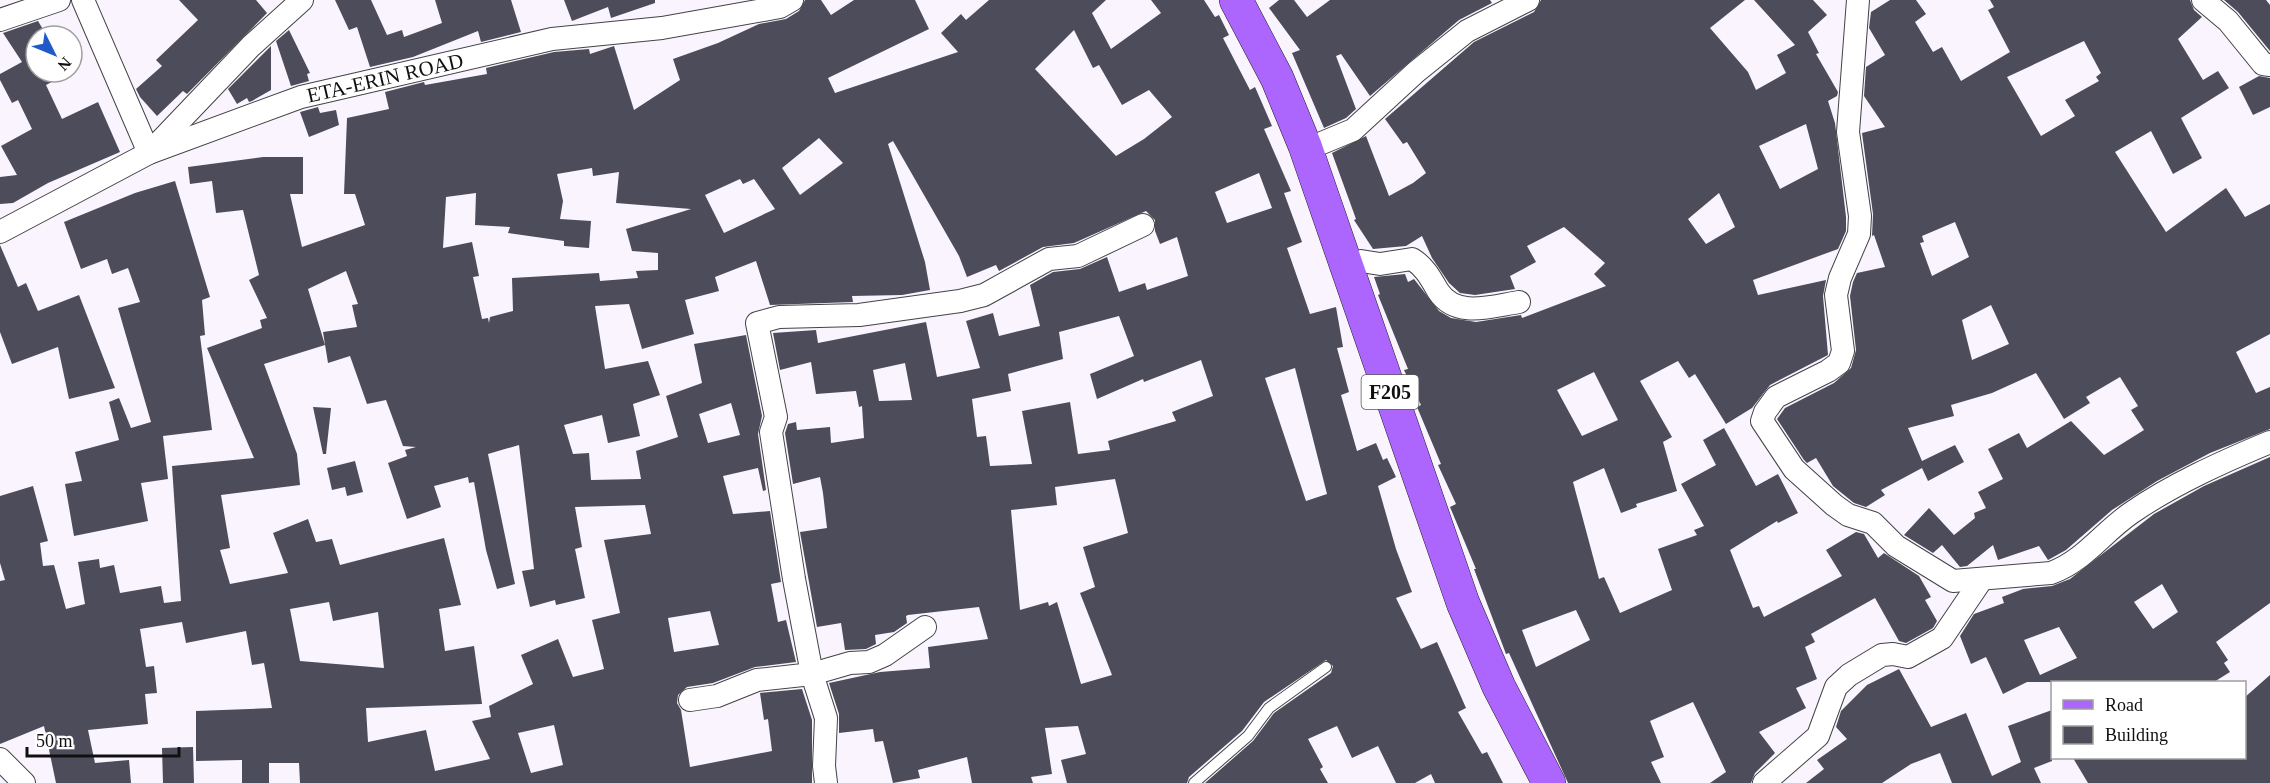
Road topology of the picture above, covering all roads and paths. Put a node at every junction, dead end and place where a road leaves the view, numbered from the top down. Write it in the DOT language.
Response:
graph roads {
  1 [pos="59,0"];
  2 [pos="83,0"];
  3 [pos="302,0"];
  4 [pos="792,0"];
  5 [pos="1236,0"];
  6 [pos="1254,0"];
  7 [pos="1528,0"];
  8 [pos="1858,0"];
  9 [pos="2203,0"];
  10 [pos="738,8"];
  11 [pos="0,20"];
  12 [pos="2270,64"];
  13 [pos="1317,145"];
  14 [pos="149,153"];
  15 [pos="1143,225"];
  16 [pos="0,232"];
  17 [pos="1361,261"];
  18 [pos="1520,302"];
  19 [pos="2270,442"];
  20 [pos="1982,579"];
  21 [pos="925,627"];
  22 [pos="1326,667"];
  23 [pos="812,674"];
  24 [pos="690,700"];
  25 [pos="0,759"];
  26 [pos="24,783"];
  27 [pos="825,783"];
  28 [pos="1194,783"];
  29 [pos="1549,783"];
  30 [pos="1566,783"];
  31 [pos="1764,783"];
  1 -- 11 [label="street"];
  2 -- 14 [label="street"];
  3 -- 14 [label="street"];
  4 -- 10 [label="street, ETA-ERIN ROAD"];
  5 -- 29 [label="main road, F205"];
  6 -- 13 [label="main road, F205"];
  7 -- 13 [label="street"];
  8 -- 20 [label="street"];
  9 -- 12 [label="street"];
  10 -- 14 [label="street, ETA-ERIN ROAD"];
  13 -- 17 [label="main road, F205"];
  14 -- 16 [label="street, ETA-ERIN ROAD"];
  15 -- 23 [label="street"];
  17 -- 18 [label="street"];
  17 -- 30 [label="main road, F205"];
  19 -- 20 [label="street"];
  20 -- 31 [label="street"];
  21 -- 23 [label="street"];
  22 -- 28 [label="lane"];
  23 -- 24 [label="street"];
  23 -- 27 [label="street"];
  25 -- 26 [label="street"];
}
